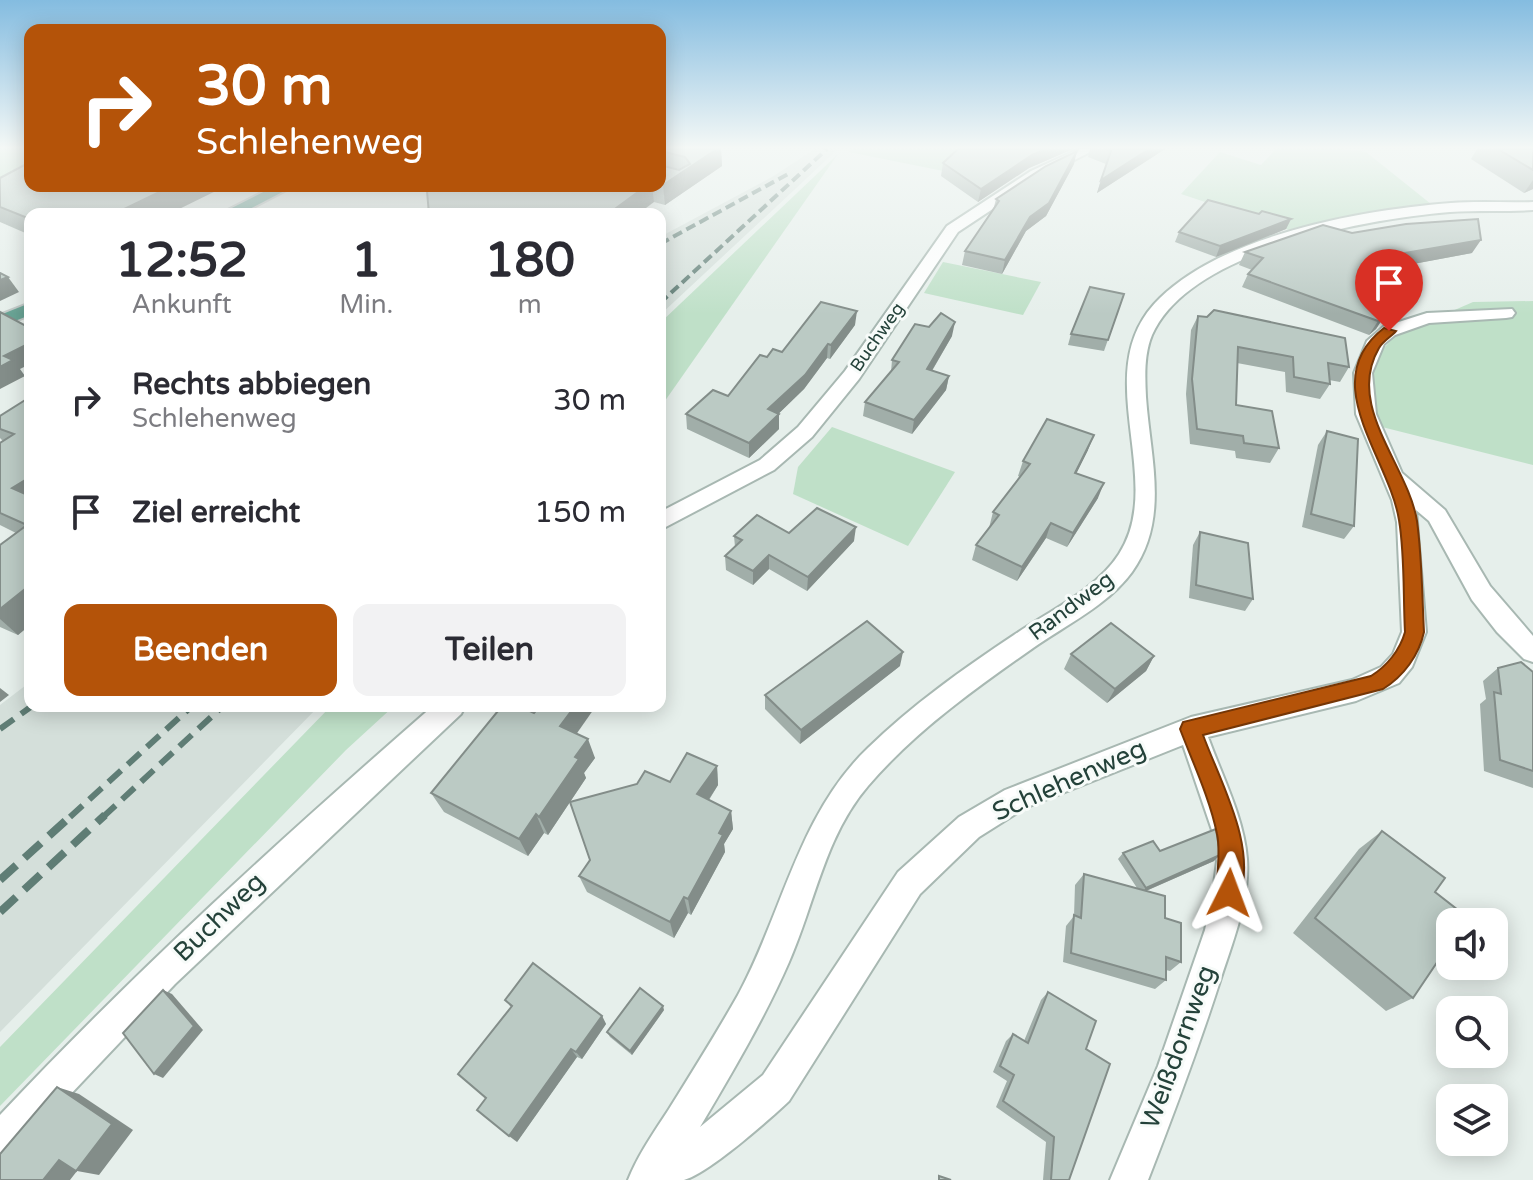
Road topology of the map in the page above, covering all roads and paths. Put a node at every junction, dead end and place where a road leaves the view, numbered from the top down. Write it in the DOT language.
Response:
graph roads {
  1 [pos="990,204"];
  2 [pos="1533,206"];
  3 [pos="24,311"];
  4 [pos="1506,313"];
  5 [pos="0,322"];
  6 [pos="1394,478"];
  7 [pos="666,519"];
  8 [pos="1533,652"];
  9 [pos="445,712"];
  10 [pos="1191,729"];
  11 [pos="0,1142"];
  12 [pos="649,1180"];
  13 [pos="1129,1180"];
  1 -- 7 [label="street, Buchweg"];
  2 -- 12 [label="street, Randweg"];
  3 -- 5 [label="main road"];
  4 -- 6 [label="street, Schlehenweg"];
  6 -- 8 [label="street, Schlehenweg"];
  6 -- 10 [label="street, Schlehenweg"];
  9 -- 11 [label="street, Buchweg"];
  10 -- 12 [label="street, Schlehenweg"];
  10 -- 13 [label="street, Weißdornweg"];
}
